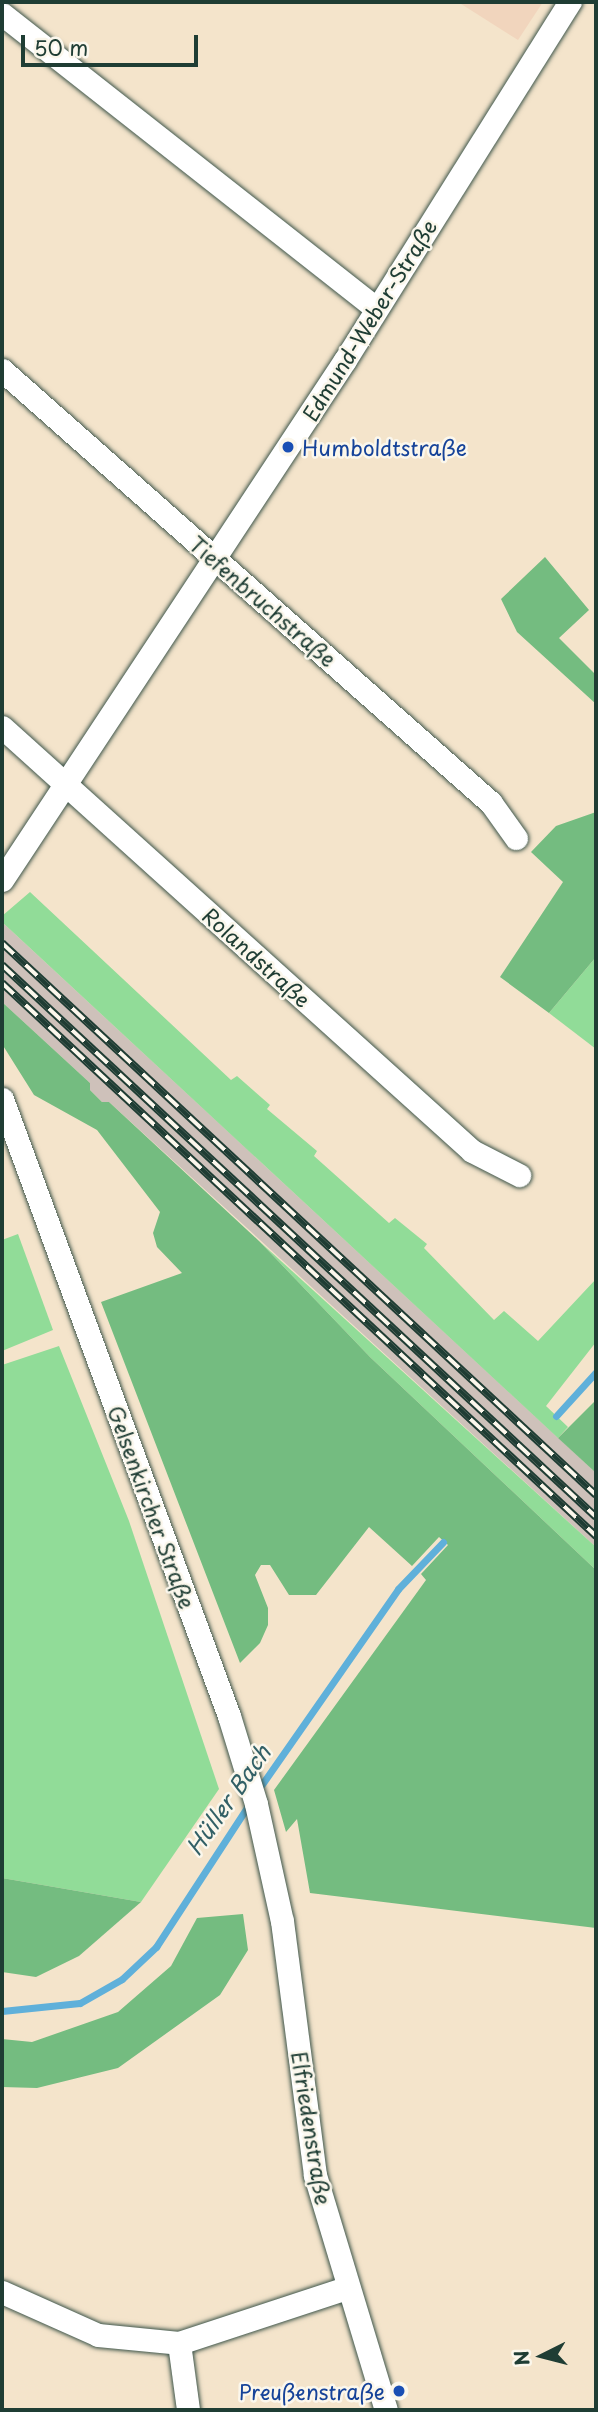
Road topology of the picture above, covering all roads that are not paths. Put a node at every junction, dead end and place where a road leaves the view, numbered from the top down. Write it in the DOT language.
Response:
graph roads {
  1 [pos="570,2"];
  2 [pos="2,14"];
  3 [pos="375,308"];
  4 [pos="2,370"];
  5 [pos="214,558"];
  6 [pos="2,727"];
  7 [pos="65,785"];
  8 [pos="516,838"];
  9 [pos="2,880"];
  10 [pos="2,1099"];
  11 [pos="519,1175"];
  12 [pos="282,1922"];
  13 [pos="346,2288"];
  14 [pos="2,2292"];
  15 [pos="179,2343"];
  16 [pos="188,2410"];
  17 [pos="386,2410"];
  1 -- 3 [label="street, Edmund-Weber-Straße"];
  2 -- 3 [label="street"];
  3 -- 5 [label="street, Edmund-Weber-Straße"];
  4 -- 5 [label="street, Tiefenbruchstraße"];
  5 -- 7 [label="street, Edmund-Weber-Straße"];
  5 -- 8 [label="street, Tiefenbruchstraße"];
  6 -- 7 [label="street, Rolandstraße"];
  7 -- 9 [label="street, Edmund-Weber-Straße"];
  7 -- 11 [label="street, Rolandstraße"];
  10 -- 12 [label="street, Gelsenkircher Straße"];
  12 -- 13 [label="street, Elfriedenstraße"];
  13 -- 15 [label="street"];
  13 -- 17 [label="street, Elfriedenstraße"];
  14 -- 15 [label="street"];
  15 -- 16 [label="street"];
}
